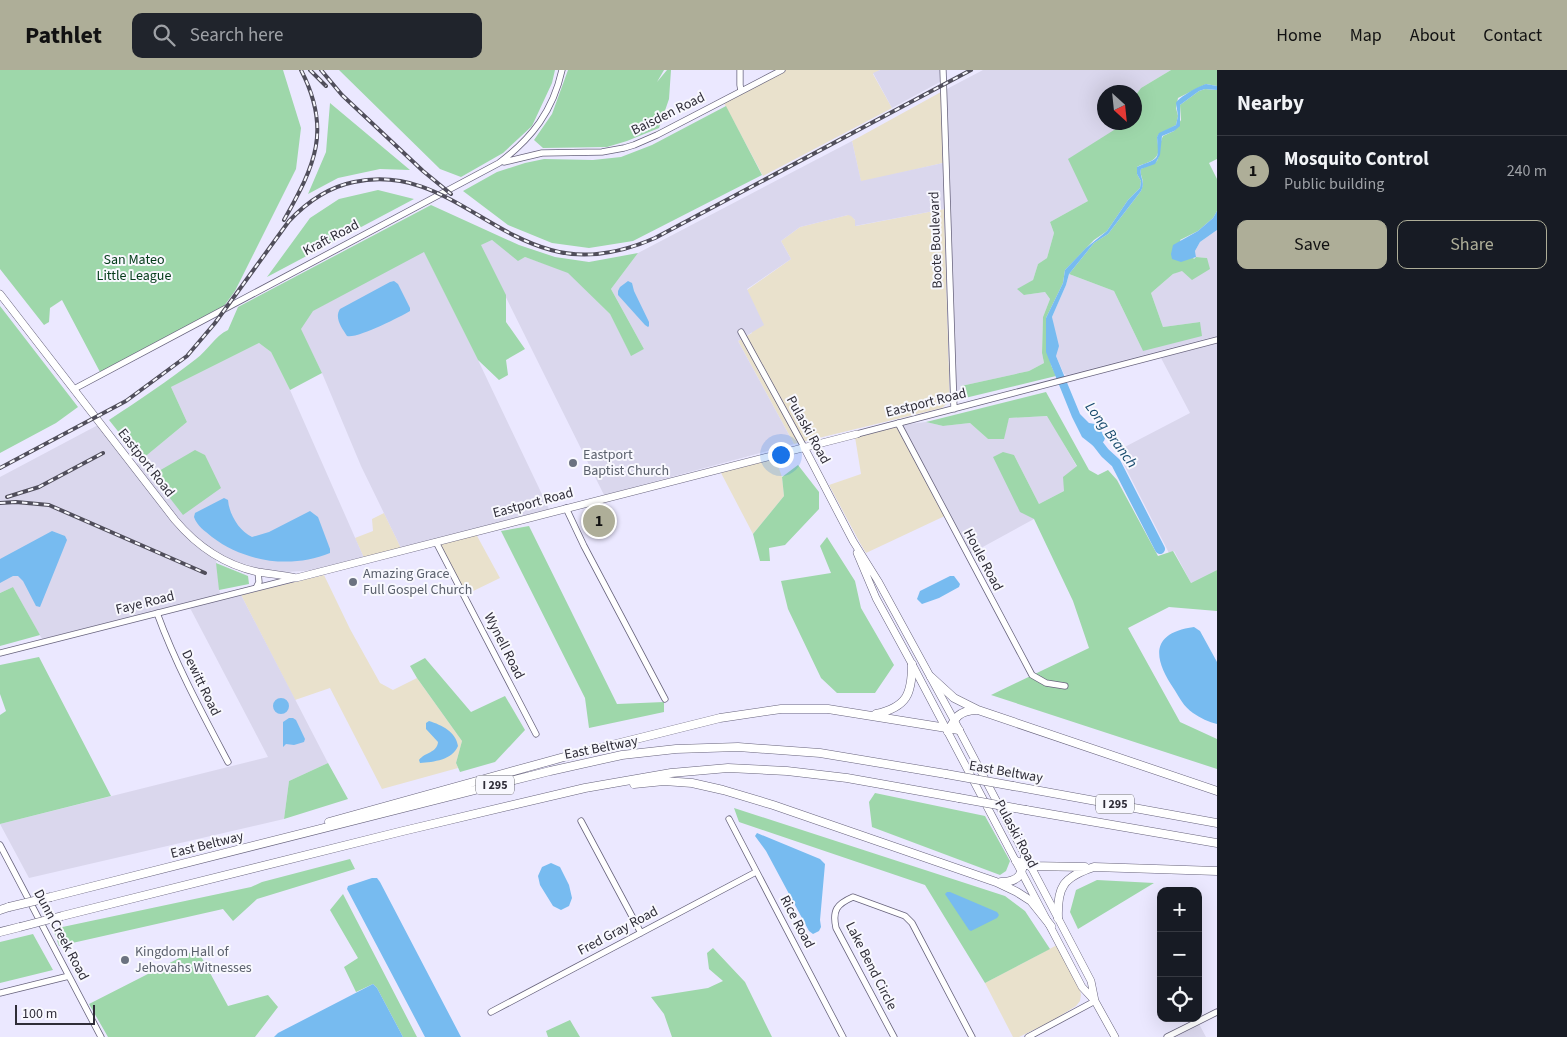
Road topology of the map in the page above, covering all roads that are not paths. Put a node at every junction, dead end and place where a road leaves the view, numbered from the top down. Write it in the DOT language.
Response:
graph roads {
  1 [pos="562,70"];
  2 [pos="740,70"];
  3 [pos="782,70"];
  4 [pos="943,70"];
  5 [pos="741,91"];
  6 [pos="520,146"];
  7 [pos="529,155"];
  8 [pos="499,163"];
  9 [pos="0,294"];
  10 [pos="741,332"];
  11 [pos="1217,340"];
  12 [pos="74,389"];
  13 [pos="954,409"];
  14 [pos="898,423"];
  15 [pos="857,434"];
  16 [pos="804,447"];
  17 [pos="566,508"];
  18 [pos="853,541"];
  19 [pos="436,542"];
  20 [pos="258,572"];
  21 [pos="296,578"];
  22 [pos="256,588"];
  23 [pos="157,613"];
  24 [pos="0,652"];
  25 [pos="912,664"];
  26 [pos="931,677"];
  27 [pos="1066,686"];
  28 [pos="665,699"];
  29 [pos="978,710"];
  30 [pos="873,715"];
  31 [pos="954,720"];
  32 [pos="948,729"];
  33 [pos="959,730"];
  34 [pos="536,734"];
  35 [pos="228,762"];
  36 [pos="585,788"];
  37 [pos="1217,791"];
  38 [pos="729,819"];
  39 [pos="581,821"];
  40 [pos="1217,823"];
  41 [pos="1217,843"];
  42 [pos="0,845"];
  43 [pos="230,852"];
  44 [pos="1024,862"];
  45 [pos="1094,867"];
  46 [pos="1217,871"];
  47 [pos="756,872"];
  48 [pos="1022,872"];
  49 [pos="996,882"];
  50 [pos="0,910"];
  51 [pos="1058,918"];
  52 [pos="1051,926"];
  53 [pos="0,932"];
  54 [pos="641,933"];
  55 [pos="69,976"];
  56 [pos="0,993"];
  57 [pos="1095,1000"];
  58 [pos="491,1012"];
  59 [pos="1217,1012"];
  60 [pos="101,1037"];
  61 [pos="843,1037"];
  62 [pos="894,1037"];
  63 [pos="972,1037"];
  64 [pos="1028,1037"];
  65 [pos="1115,1037"];
  66 [pos="1167,1037"];
  1 -- 6 [label="street, Kraft Road"];
  2 -- 5 [label="street"];
  3 -- 5 [label="street, Baisden Road"];
  4 -- 13 [label="street, Boote Boulevard"];
  5 -- 7 [label="street, Baisden Road"];
  6 -- 7 [label="street"];
  6 -- 8 [label="street, Kraft Road"];
  7 -- 8 [label="street, Baisden Road"];
  8 -- 12 [label="street, Kraft Road"];
  9 -- 12 [label="main road, Eastport Road"];
  10 -- 16 [label="street, Pulaski Road"];
  11 -- 13 [label="street, Eastport Road"];
  12 -- 20 [label="main road, Eastport Road"];
  13 -- 14 [label="street, Eastport Road"];
  14 -- 15 [label="street, Eastport Road"];
  14 -- 27 [label="street, Houle Road"];
  15 -- 16 [label="main road, Eastport Road"];
  16 -- 17 [label="main road, Eastport Road"];
  16 -- 18 [label="main road, Pulaski Road"];
  17 -- 19 [label="main road, Eastport Road"];
  17 -- 28 [label="street"];
  18 -- 25 [label="main road, Pulaski Road"];
  18 -- 26 [label="main road, Pulaski Road"];
  19 -- 21 [label="main road, Eastport Road"];
  19 -- 34 [label="street, Wynell Road"];
  20 -- 21 [label="main road, Eastport Road"];
  20 -- 22 [label="street"];
  21 -- 22 [label="street, Faye Road"];
  22 -- 23 [label="street, Faye Road"];
  23 -- 24 [label="street, Faye Road"];
  23 -- 35 [label="street, Dewitt Road"];
  25 -- 30 [label="highway"];
  25 -- 32 [label="main road, Pulaski Road"];
  26 -- 29 [label="highway"];
  26 -- 31 [label="main road, Pulaski Road"];
  29 -- 31 [label="highway"];
  29 -- 37 [label="highway"];
  30 -- 32 [label="highway"];
  30 -- 43 [label="highway"];
  31 -- 32 [label="highway"];
  31 -- 33 [label="main road, Pulaski Road"];
  32 -- 33 [label="highway"];
  32 -- 44 [label="main road, Pulaski Road"];
  33 -- 44 [label="main road, Pulaski Road"];
  36 -- 41 [label="highway, I 295, bridge"];
  36 -- 49 [label="highway"];
  36 -- 53 [label="highway, I 295, bridge"];
  38 -- 47 [label="street, Rice Road"];
  39 -- 54 [label="street"];
  40 -- 43 [label="highway, East Beltway / I 295, bridge"];
  42 -- 55 [label="street, Dunn Creek Road"];
  43 -- 50 [label="highway, East Beltway / I 295, bridge"];
  44 -- 45 [label="highway"];
  44 -- 48 [label="highway"];
  44 -- 51 [label="main road, Pulaski Road"];
  45 -- 46 [label="highway"];
  45 -- 51 [label="highway"];
  47 -- 54 [label="street, Fred Gray Road"];
  47 -- 61 [label="street, Rice Road"];
  48 -- 49 [label="highway"];
  48 -- 52 [label="main road, Pulaski Road"];
  49 -- 52 [label="highway"];
  51 -- 57 [label="main road, Pulaski Road"];
  52 -- 57 [label="main road, Pulaski Road"];
  54 -- 58 [label="street, Fred Gray Road"];
  55 -- 56 [label="street"];
  55 -- 60 [label="street, Dunn Creek Road"];
  57 -- 64 [label="street"];
  57 -- 65 [label="main road, Pulaski Road"];
  59 -- 66 [label="street"];
  62 -- 63 [label="street, Lake Bend Circle"];
}
